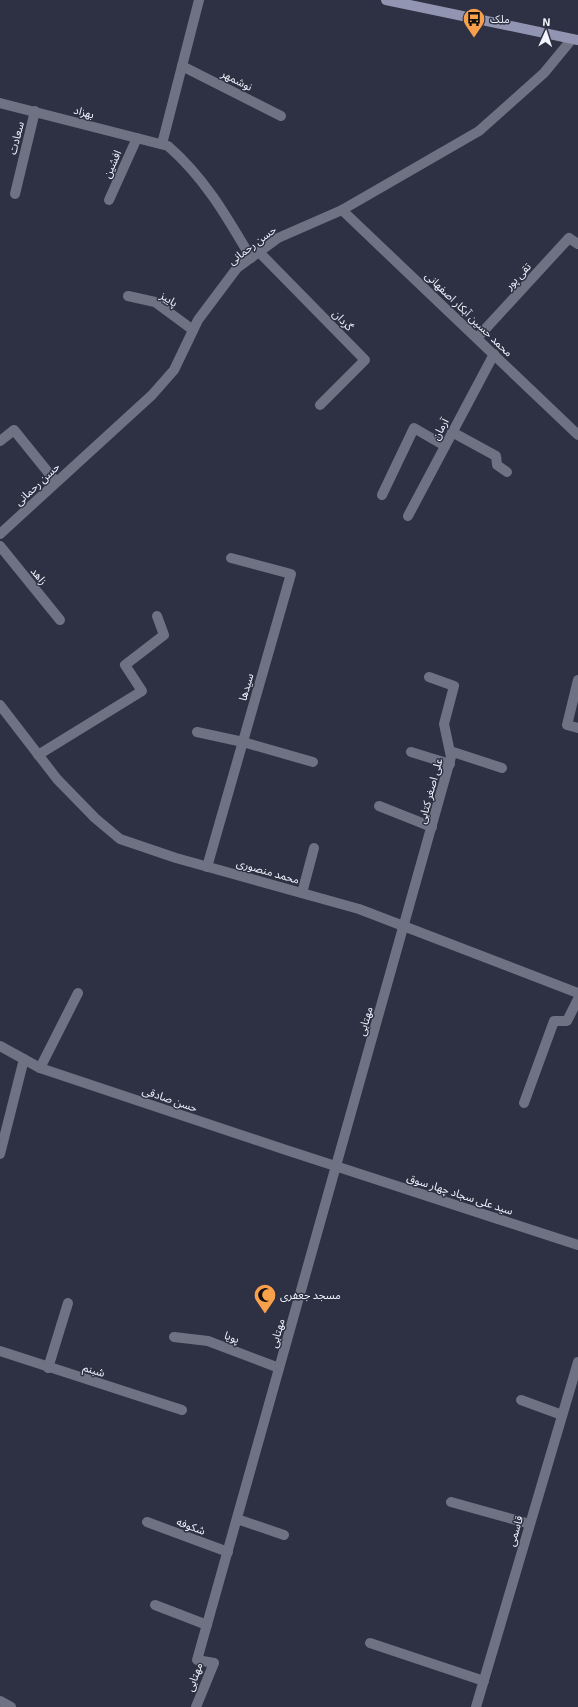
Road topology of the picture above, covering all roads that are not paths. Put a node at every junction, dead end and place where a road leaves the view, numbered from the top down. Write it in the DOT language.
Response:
graph roads {
  1 [pos="199,0"];
  2 [pos="386,0"];
  3 [pos="575,40"];
  4 [pos="182,66"];
  5 [pos="0,103"];
  6 [pos="35,111"];
  7 [pos="281,116"];
  8 [pos="137,138"];
  9 [pos="162,144"];
  10 [pos="15,194"];
  11 [pos="109,200"];
  12 [pos="342,210"];
  13 [pos="578,244"];
  14 [pos="255,255"];
  15 [pos="128,296"];
  16 [pos="193,330"];
  17 [pos="477,338"];
  18 [pos="494,354"];
  19 [pos="320,405"];
  20 [pos="452,432"];
  21 [pos="578,435"];
  22 [pos="0,441"];
  23 [pos="445,446"];
  24 [pos="507,472"];
  25 [pos="56,482"];
  26 [pos="382,495"];
  27 [pos="408,516"];
  28 [pos="0,534"];
  29 [pos="0,546"];
  30 [pos="231,558"];
  31 [pos="157,616"];
  32 [pos="60,620"];
  33 [pos="429,677"];
  34 [pos="578,680"];
  35 [pos="0,705"];
  36 [pos="578,728"];
  37 [pos="197,732"];
  38 [pos="243,742"];
  39 [pos="450,751"];
  40 [pos="412,752"];
  41 [pos="38,755"];
  42 [pos="313,762"];
  43 [pos="450,764"];
  44 [pos="502,768"];
  45 [pos="379,806"];
  46 [pos="432,827"];
  47 [pos="314,848"];
  48 [pos="207,867"];
  49 [pos="302,893"];
  50 [pos="405,927"];
  51 [pos="78,993"];
  52 [pos="578,993"];
  53 [pos="578,999"];
  54 [pos="0,1046"];
  55 [pos="24,1059"];
  56 [pos="40,1068"];
  57 [pos="524,1103"];
  58 [pos="0,1154"];
  59 [pos="335,1167"];
  60 [pos="578,1245"];
  61 [pos="68,1303"];
  62 [pos="174,1337"];
  63 [pos="0,1352"];
  64 [pos="578,1362"];
  65 [pos="48,1368"];
  66 [pos="279,1368"];
  67 [pos="521,1400"];
  68 [pos="182,1410"];
  69 [pos="562,1415"];
  70 [pos="451,1502"];
  71 [pos="237,1518"];
  72 [pos="147,1522"];
  73 [pos="530,1524"];
  74 [pos="284,1535"];
  75 [pos="228,1552"];
  76 [pos="155,1605"];
  77 [pos="207,1625"];
  78 [pos="370,1643"];
  79 [pos="484,1681"];
  80 [pos="0,1702"];
  81 [pos="11,1707"];
  82 [pos="196,1707"];
  83 [pos="476,1707"];
  1 -- 4 [label="street"];
  2 -- 3 [label="main road"];
  3 -- 12 [label="street, حسن رحمانی"];
  4 -- 7 [label="street, نوشمهر"];
  4 -- 9 [label="street"];
  5 -- 6 [label="street, بهزاد"];
  6 -- 8 [label="street, بهزاد"];
  6 -- 10 [label="street, سعادت"];
  8 -- 9 [label="street, بهزاد"];
  8 -- 11 [label="street, افشین"];
  9 -- 14 [label="street, بهزاد"];
  12 -- 14 [label="street, حسن رحمانی"];
  12 -- 17 [label="street, محمد حسین آبکار اصفهانی"];
  13 -- 17 [label="street, تقی پور"];
  14 -- 16 [label="street, حسن رحمانی"];
  14 -- 19 [label="street, گردان"];
  15 -- 16 [label="street, پاییز"];
  16 -- 25 [label="street, حسن رحمانی"];
  17 -- 18 [label="street, محمد حسین آبکار اصفهانی"];
  18 -- 20 [label="street, آرمان"];
  18 -- 21 [label="street, محمد حسین آبکار اصفهانی"];
  20 -- 23 [label="street, آرمان"];
  20 -- 24 [label="street"];
  22 -- 25 [label="street"];
  23 -- 26 [label="street"];
  23 -- 27 [label="street, آرمان"];
  25 -- 28 [label="street, حسن رحمانی"];
  29 -- 32 [label="street, زاهد"];
  30 -- 38 [label="street, سیدها"];
  31 -- 41 [label="street"];
  33 -- 39 [label="street, علی اصغر کتابی"];
  34 -- 36 [label="street"];
  35 -- 41 [label="street, محمد منصوری"];
  37 -- 38 [label="street"];
  38 -- 42 [label="street"];
  38 -- 48 [label="street, سیدها"];
  39 -- 43 [label="street, علی اصغر کتابی"];
  39 -- 44 [label="street"];
  40 -- 43 [label="street"];
  41 -- 48 [label="street, محمد منصوری"];
  43 -- 46 [label="street, علی اصغر کتابی"];
  45 -- 46 [label="street"];
  46 -- 50 [label="street, علی اصغر کتابی"];
  47 -- 49 [label="street"];
  48 -- 49 [label="street, محمد منصوری"];
  49 -- 50 [label="street, محمد منصوری"];
  50 -- 52 [label="street, محمد منصوری"];
  50 -- 59 [label="street, مهتابی"];
  51 -- 56 [label="street"];
  53 -- 57 [label="street"];
  54 -- 55 [label="street, حسن صادقی"];
  55 -- 56 [label="street, حسن صادقی"];
  55 -- 58 [label="street"];
  56 -- 59 [label="street, حسن صادقی"];
  59 -- 60 [label="street, سید علی سجاد چهار سوق"];
  59 -- 66 [label="street, مهتابی"];
  61 -- 65 [label="street"];
  62 -- 66 [label="street, پویا"];
  63 -- 65 [label="street, شبنم"];
  64 -- 69 [label="street, قاسمی"];
  65 -- 68 [label="street, شبنم"];
  66 -- 71 [label="street, مهتابی"];
  67 -- 69 [label="street"];
  69 -- 73 [label="street, قاسمی"];
  70 -- 73 [label="street"];
  71 -- 74 [label="street"];
  71 -- 75 [label="street, مهتابی"];
  72 -- 75 [label="street, شکوفه"];
  73 -- 79 [label="street, قاسمی"];
  75 -- 77 [label="street, مهتابی"];
  76 -- 77 [label="street"];
  77 -- 82 [label="street, مهتابی"];
  78 -- 79 [label="street"];
  79 -- 83 [label="street, قاسمی"];
  80 -- 81 [label="street"];
}
